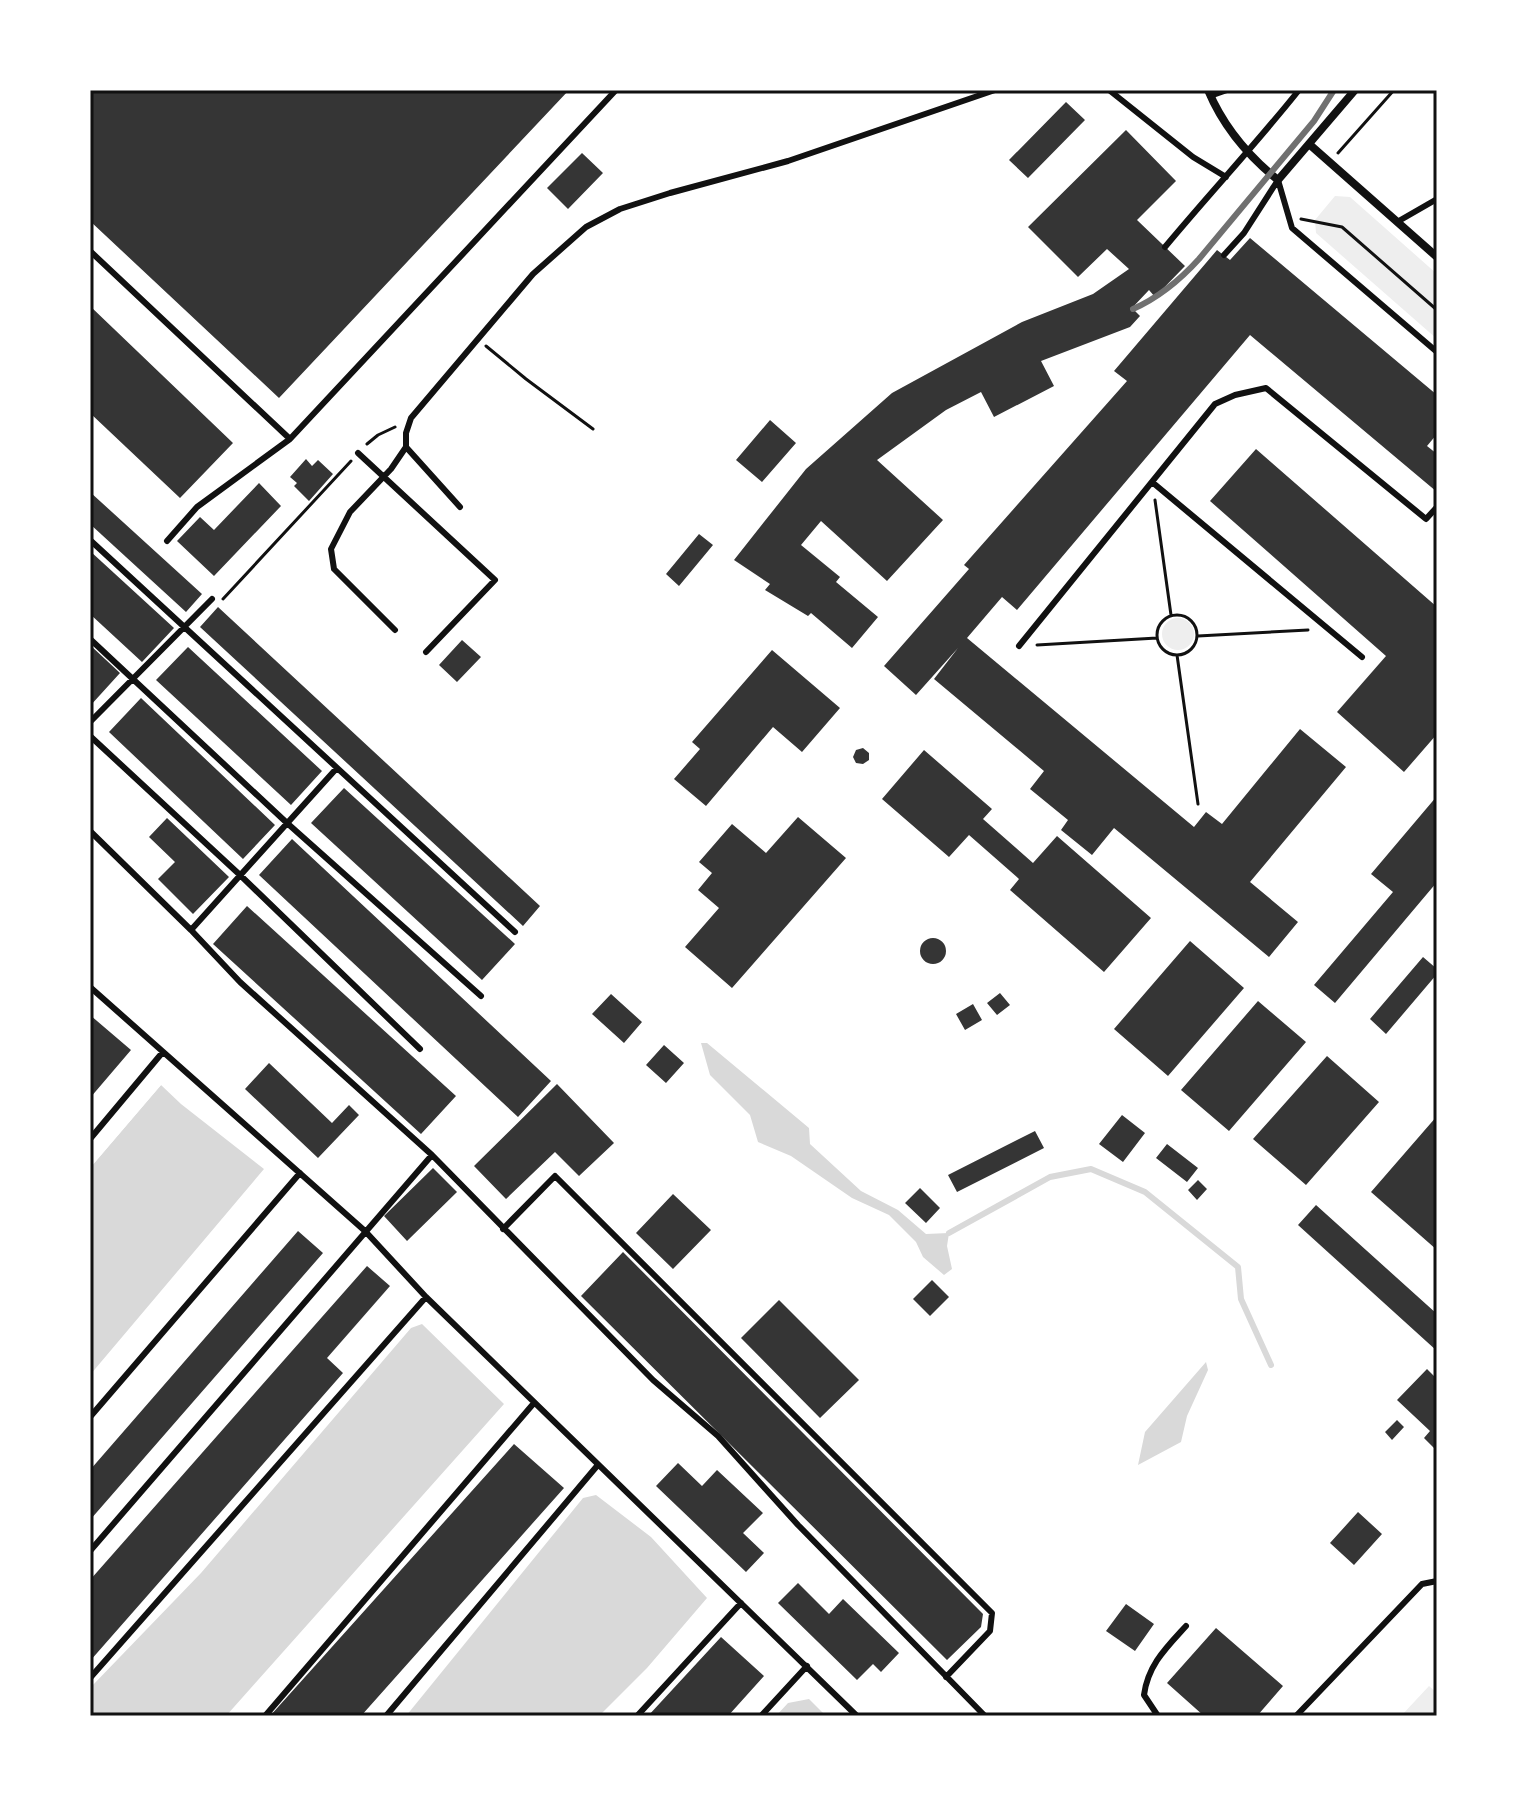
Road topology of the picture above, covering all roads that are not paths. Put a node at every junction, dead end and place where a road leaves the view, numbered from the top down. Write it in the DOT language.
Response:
graph roads {
  1 [pos="616,90"];
  2 [pos="995,90"];
  3 [pos="1109,90"];
  4 [pos="1227,90"];
  5 [pos="1299,90"];
  6 [pos="1355,90"];
  7 [pos="1209,93"];
  8 [pos="1309,144"];
  9 [pos="1248,153"];
  10 [pos="1226,177"];
  11 [pos="1278,180"];
  12 [pos="1437,199"];
  13 [pos="1397,222"];
  14 [pos="1165,247"];
  15 [pos="90,251"];
  16 [pos="1224,255"];
  17 [pos="1437,257"];
  18 [pos="1437,352"];
  19 [pos="290,439"];
  20 [pos="406,447"];
  21 [pos="358,453"];
  22 [pos="384,477"];
  23 [pos="1152,482"];
  24 [pos="460,507"];
  25 [pos="1437,507"];
  26 [pos="90,540"];
  27 [pos="167,541"];
  28 [pos="212,599"];
  29 [pos="185,628"];
  30 [pos="395,630"];
  31 [pos="90,639"];
  32 [pos="1019,646"];
  33 [pos="426,652"];
  34 [pos="1362,657"];
  35 [pos="132,677"];
  36 [pos="90,722"];
  37 [pos="90,736"];
  38 [pos="336,769"];
  39 [pos="287,823"];
  40 [pos="90,831"];
  41 [pos="240,875"];
  42 [pos="191,930"];
  43 [pos="515,932"];
  44 [pos="90,988"];
  45 [pos="481,996"];
  46 [pos="420,1049"];
  47 [pos="162,1053"];
  48 [pos="90,1139"];
  49 [pos="432,1155"];
  50 [pos="300,1173"];
  51 [pos="503,1229"];
  52 [pos="365,1231"];
  53 [pos="426,1297"];
  54 [pos="534,1403"];
  55 [pos="90,1417"];
  56 [pos="597,1466"];
  57 [pos="90,1551"];
  58 [pos="1437,1581"];
  59 [pos="741,1603"];
  60 [pos="1186,1626"];
  61 [pos="807,1666"];
  62 [pos="946,1677"];
  63 [pos="90,1678"];
  64 [pos="265,1716"];
  65 [pos="386,1716"];
  66 [pos="637,1716"];
  67 [pos="761,1716"];
  68 [pos="857,1716"];
  69 [pos="985,1716"];
  70 [pos="1158,1716"];
  71 [pos="1296,1716"];
  1 -- 19 [label="lane"];
  2 -- 20 [label="lane"];
  3 -- 10 [label="lane"];
  4 -- 7 [label="lane"];
  5 -- 9 [label="lane"];
  6 -- 8 [label="street"];
  7 -- 9 [label="street"];
  8 -- 11 [label="street"];
  8 -- 13 [label="street"];
  9 -- 10 [label="lane"];
  9 -- 11 [label="street"];
  10 -- 14 [label="lane"];
  11 -- 16 [label="lane"];
  11 -- 18 [label="lane"];
  12 -- 13 [label="lane"];
  13 -- 17 [label="street"];
  15 -- 19 [label="lane"];
  19 -- 27 [label="lane"];
  20 -- 22 [label="lane"];
  20 -- 24 [label="lane"];
  21 -- 22 [label="lane"];
  22 -- 30 [label="lane"];
  22 -- 33 [label="lane"];
  23 -- 25 [label="lane"];
  23 -- 32 [label="lane"];
  23 -- 34 [label="lane"];
  26 -- 29 [label="lane"];
  28 -- 29 [label="lane"];
  29 -- 35 [label="lane"];
  29 -- 38 [label="lane"];
  31 -- 35 [label="lane"];
  35 -- 36 [label="lane"];
  35 -- 39 [label="lane"];
  37 -- 41 [label="lane"];
  38 -- 39 [label="lane"];
  38 -- 43 [label="lane"];
  39 -- 41 [label="lane"];
  39 -- 45 [label="lane"];
  40 -- 42 [label="lane"];
  41 -- 42 [label="lane"];
  41 -- 46 [label="lane"];
  42 -- 49 [label="lane"];
  44 -- 47 [label="lane"];
  47 -- 48 [label="lane"];
  47 -- 50 [label="lane"];
  49 -- 51 [label="lane"];
  49 -- 52 [label="lane"];
  50 -- 52 [label="lane"];
  50 -- 55 [label="lane"];
  51 -- 62 [label="lane"];
  51 -- 62 [label="lane"];
  52 -- 53 [label="lane"];
  52 -- 57 [label="lane"];
  53 -- 54 [label="lane"];
  53 -- 63 [label="lane"];
  54 -- 56 [label="lane"];
  54 -- 64 [label="lane"];
  56 -- 59 [label="lane"];
  56 -- 65 [label="lane"];
  58 -- 71 [label="lane"];
  59 -- 61 [label="lane"];
  59 -- 66 [label="lane"];
  60 -- 70 [label="lane"];
  61 -- 67 [label="lane"];
  61 -- 68 [label="lane"];
  62 -- 69 [label="lane"];
}
